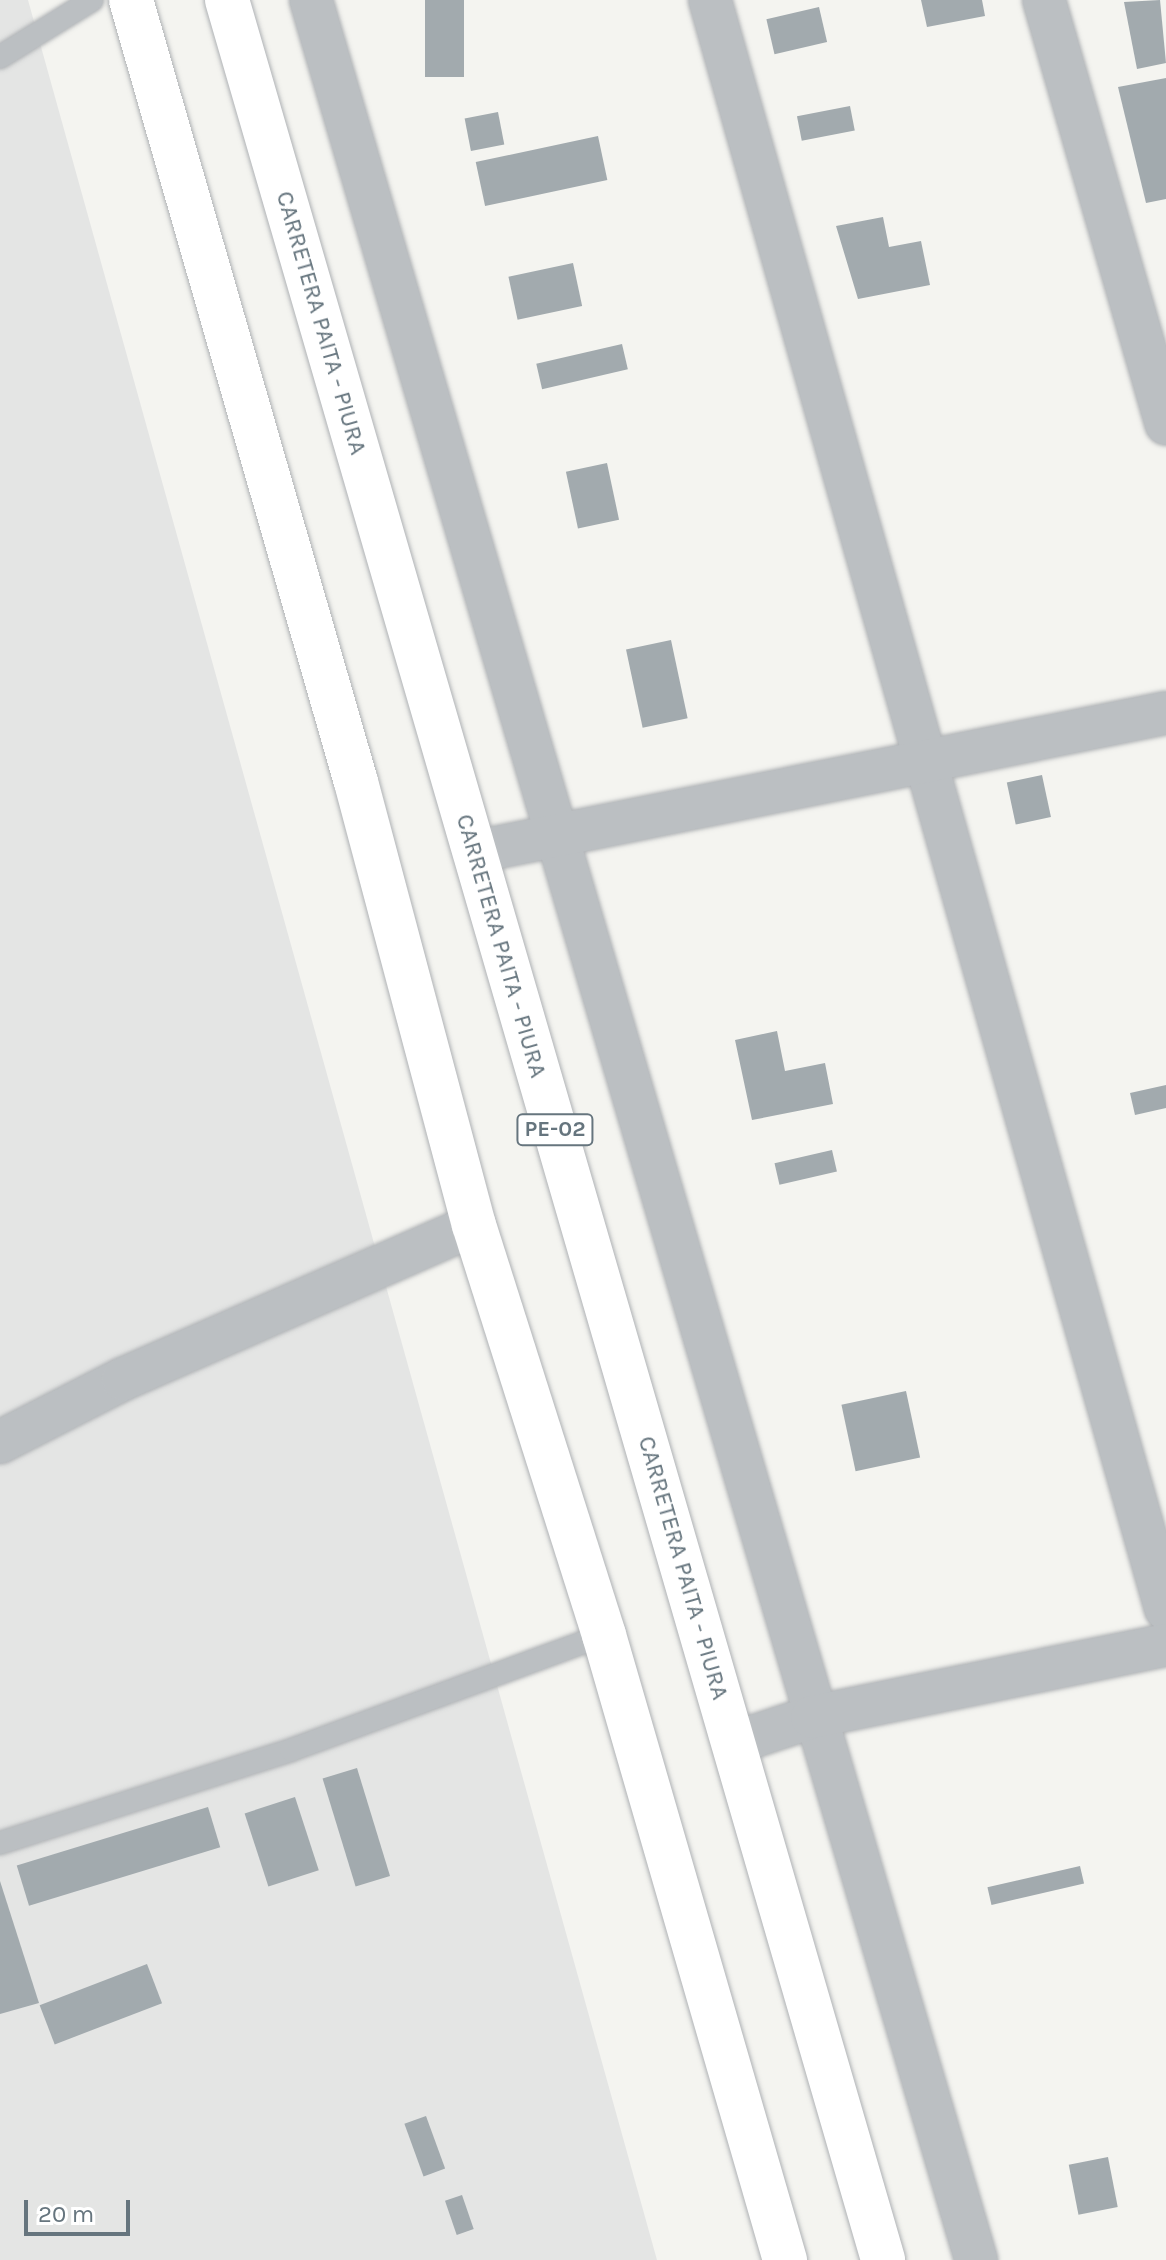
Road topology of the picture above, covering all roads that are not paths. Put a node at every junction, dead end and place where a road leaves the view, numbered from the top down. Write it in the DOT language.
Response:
graph roads {
  1 [pos="92,0"];
  2 [pos="131,0"];
  3 [pos="227,0"];
  4 [pos="311,0"];
  5 [pos="710,0"];
  6 [pos="1044,0"];
  7 [pos="0,57"];
  8 [pos="1166,424"];
  9 [pos="1166,713"];
  10 [pos="928,760"];
  11 [pos="562,834"];
  12 [pos="474,852"];
  13 [pos="474,1225"];
  14 [pos="0,1442"];
  15 [pos="1166,1609"];
  16 [pos="604,1635"];
  17 [pos="1166,1645"];
  18 [pos="812,1717"];
  19 [pos="734,1743"];
  20 [pos="0,1843"];
  21 [pos="785,2260"];
  22 [pos="883,2260"];
  23 [pos="976,2260"];
  1 -- 7 [label="lane"];
  2 -- 13 [label="highway"];
  3 -- 12 [label="highway, CARRETERA PAITA - PIURA / PE-02"];
  4 -- 11 [label="street"];
  5 -- 10 [label="street"];
  6 -- 8 [label="street"];
  9 -- 10 [label="street"];
  10 -- 11 [label="street"];
  10 -- 15 [label="street"];
  11 -- 12 [label="street"];
  11 -- 18 [label="street"];
  12 -- 19 [label="highway, CARRETERA PAITA - PIURA / PE-02"];
  13 -- 14 [label="street"];
  13 -- 16 [label="highway"];
  16 -- 20 [label="lane"];
  16 -- 21 [label="highway"];
  17 -- 18 [label="street"];
  18 -- 19 [label="street"];
  18 -- 23 [label="street"];
  19 -- 22 [label="highway, CARRETERA PAITA - PIURA / PE-02"];
}
